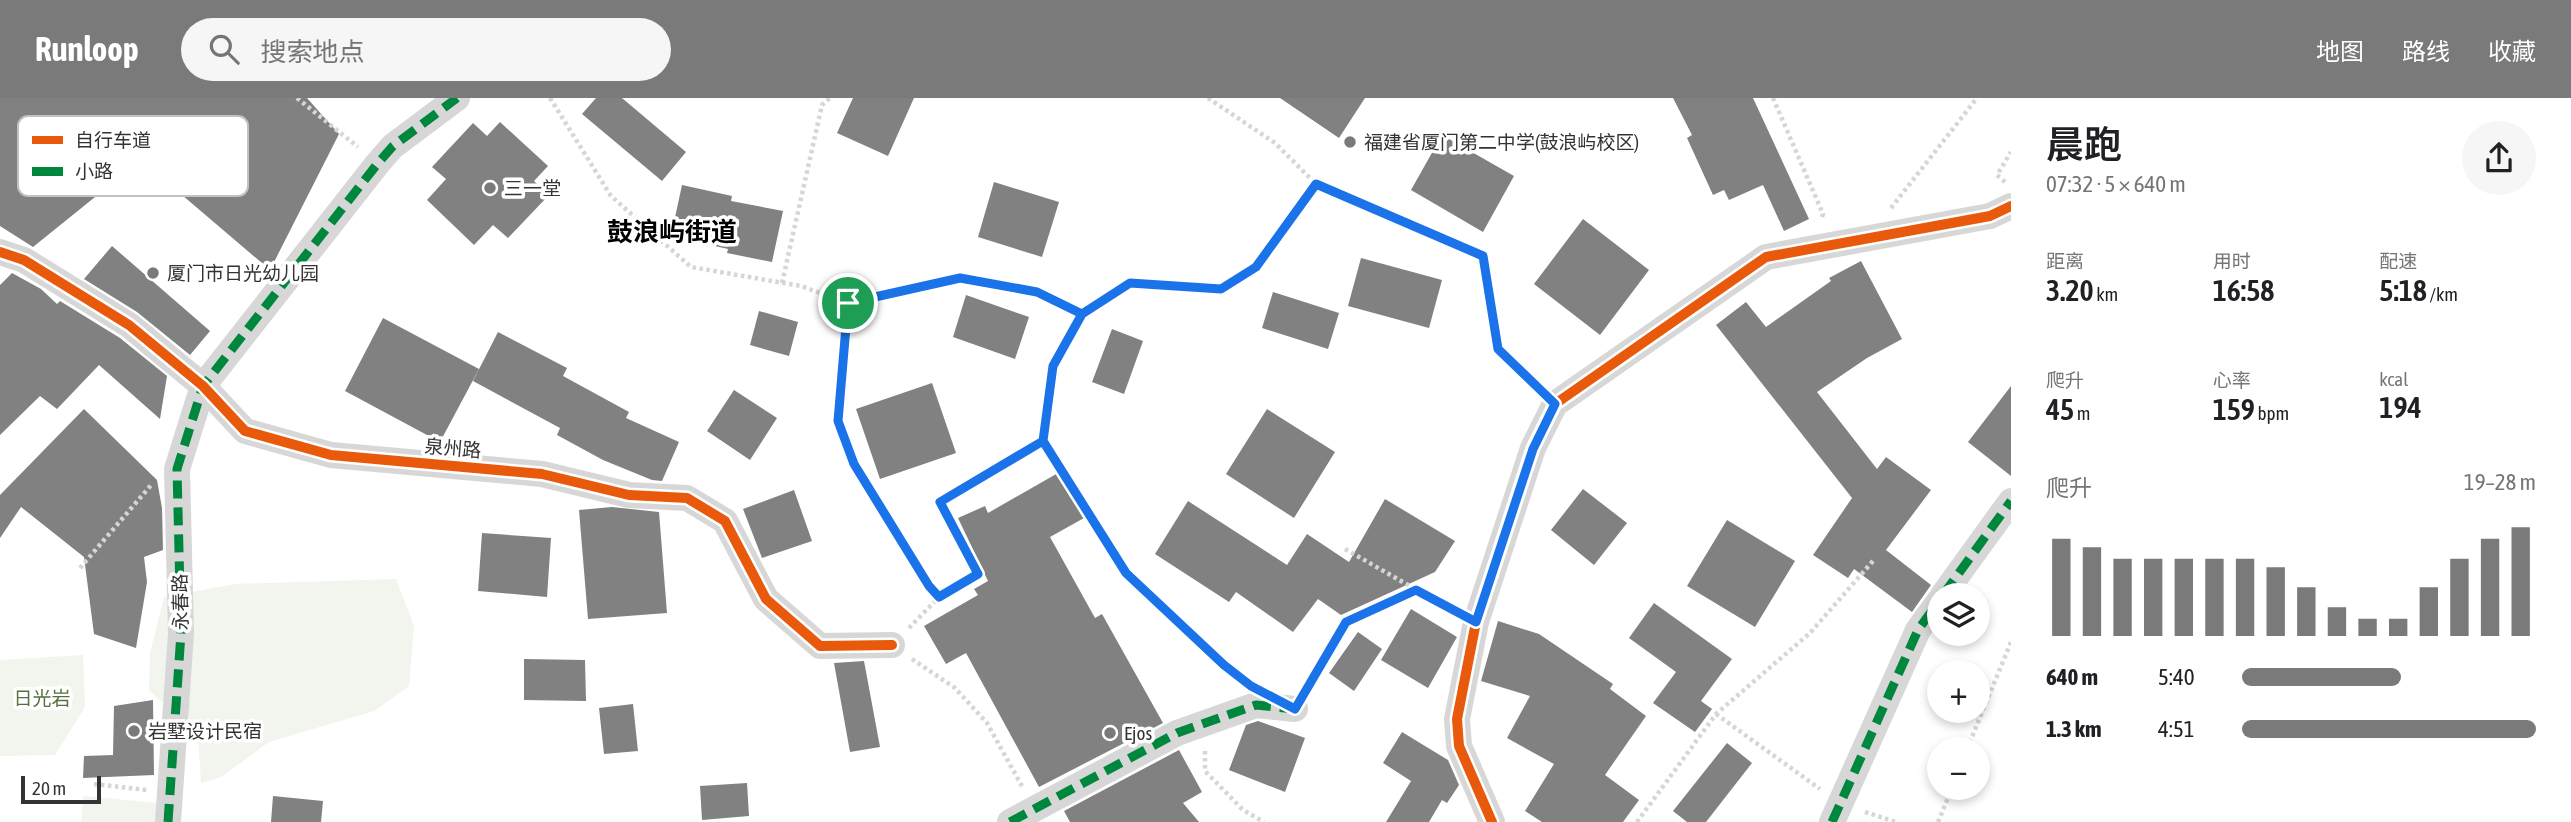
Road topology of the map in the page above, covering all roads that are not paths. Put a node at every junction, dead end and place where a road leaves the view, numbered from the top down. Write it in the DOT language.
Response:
graph roads {
  1 [pos="457,98"];
  2 [pos="2011,206"];
  3 [pos="0,252"];
  4 [pos="203,386"];
  5 [pos="2011,501"];
  6 [pos="1952,583"];
  7 [pos="1927,618"];
  8 [pos="892,645"];
  9 [pos="1295,709"];
  10 [pos="1836,813"];
  11 [pos="168,822"];
  12 [pos="1010,822"];
  13 [pos="1492,822"];
  1 -- 4 [label="street"];
  2 -- 13 [label="street"];
  3 -- 4 [label="street, 泉州路"];
  4 -- 8 [label="street, 泉州路"];
  4 -- 11 [label="street, 永春路"];
  5 -- 6 [label="street"];
  7 -- 10 [label="street"];
  9 -- 12 [label="street"];
}
